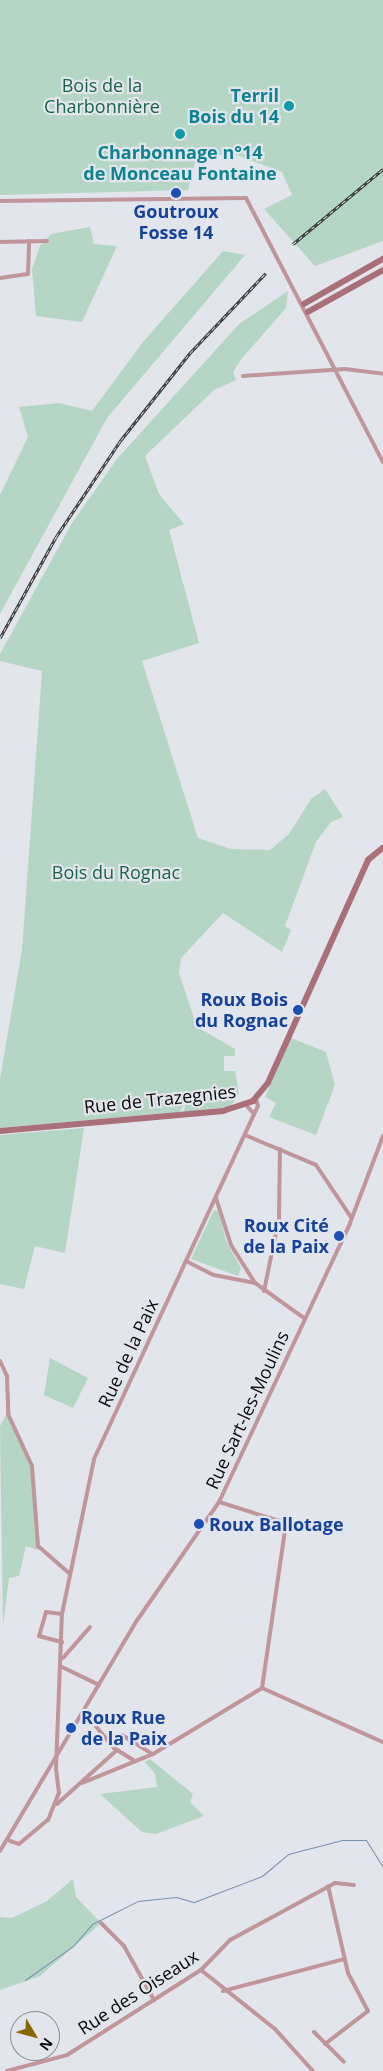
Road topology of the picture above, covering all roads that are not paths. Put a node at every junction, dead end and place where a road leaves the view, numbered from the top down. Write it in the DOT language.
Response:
graph roads {
  1 [pos="0,201"];
  2 [pos="29,241"];
  3 [pos="47,241"];
  4 [pos="0,242"];
  5 [pos="383,259"];
  6 [pos="383,270"];
  7 [pos="0,278"];
  8 [pos="304,304"];
  9 [pos="308,312"];
  10 [pos="336,369"];
  11 [pos="383,374"];
  12 [pos="243,376"];
  13 [pos="383,462"];
  14 [pos="383,848"];
  15 [pos="256,1099"];
  16 [pos="246,1105"];
  17 [pos="254,1114"];
  18 [pos="0,1131"];
  19 [pos="245,1134"];
  20 [pos="383,1136"];
  21 [pos="280,1149"];
  22 [pos="216,1198"];
  23 [pos="351,1217"];
  24 [pos="186,1261"];
  25 [pos="255,1283"];
  26 [pos="264,1291"];
  27 [pos="304,1318"];
  28 [pos="0,1361"];
  29 [pos="219,1502"];
  30 [pos="69,1573"];
  31 [pos="62,1614"];
  32 [pos="90,1627"];
  33 [pos="62,1642"];
  34 [pos="63,1658"];
  35 [pos="62,1667"];
  36 [pos="99,1685"];
  37 [pos="262,1688"];
  38 [pos="83,1711"];
  39 [pos="383,1742"];
  40 [pos="116,1749"];
  41 [pos="154,1754"];
  42 [pos="56,1755"];
  43 [pos="135,1761"];
  44 [pos="82,1783"];
  45 [pos="57,1804"];
  46 [pos="10,1841"];
  47 [pos="0,1851"];
  48 [pos="354,1885"];
  49 [pos="328,1886"];
  50 [pos="101,1924"];
  51 [pos="344,1959"];
  52 [pos="201,1970"];
  53 [pos="223,1991"];
  54 [pos="154,2000"];
  55 [pos="314,2032"];
  56 [pos="325,2044"];
  57 [pos="344,2062"];
  58 [pos="7,2071"];
  59 [pos="313,2071"];
  1 -- 8 [label="street"];
  2 -- 3 [label="street"];
  2 -- 4 [label="street"];
  2 -- 7 [label="street"];
  5 -- 8 [label="main road"];
  6 -- 9 [label="main road"];
  8 -- 9 [label="street"];
  9 -- 10 [label="street"];
  10 -- 11 [label="street"];
  10 -- 12 [label="street"];
  10 -- 13 [label="street"];
  14 -- 15 [label="main road, Rue de Trazegnies"];
  15 -- 16 [label="main road, Rue de Trazegnies"];
  15 -- 17 [label="street, Rue de la Paix"];
  16 -- 17 [label="street"];
  16 -- 18 [label="main road, Rue de Trazegnies"];
  17 -- 19 [label="street, Rue de la Paix"];
  19 -- 21 [label="street"];
  19 -- 22 [label="street, Rue de la Paix"];
  20 -- 23 [label="street, Rue Sart-les-Moulins"];
  21 -- 23 [label="street"];
  21 -- 26 [label="street"];
  22 -- 24 [label="street, Rue de la Paix"];
  22 -- 25 [label="street"];
  23 -- 27 [label="street, Rue Sart-les-Moulins"];
  24 -- 25 [label="street"];
  24 -- 30 [label="street, Rue de la Paix"];
  25 -- 26 [label="street"];
  26 -- 27 [label="street"];
  27 -- 29 [label="street, Rue Sart-les-Moulins"];
  28 -- 30 [label="street"];
  29 -- 36 [label="street, Rue Sart-les-Moulins"];
  29 -- 37 [label="street"];
  30 -- 31 [label="street, Rue de la Paix"];
  31 -- 33 [label="street, Rue de la Paix"];
  31 -- 33 [label="street"];
  32 -- 34 [label="street"];
  33 -- 34 [label="street, Rue de la Paix"];
  34 -- 35 [label="street, Rue de la Paix"];
  35 -- 36 [label="street"];
  35 -- 42 [label="street, Rue de la Paix"];
  36 -- 38 [label="street, Rue Sart-les-Moulins"];
  37 -- 39 [label="street"];
  37 -- 41 [label="street"];
  38 -- 40 [label="street"];
  38 -- 42 [label="street, Rue Sart-les-Moulins"];
  40 -- 41 [label="street"];
  40 -- 43 [label="street"];
  40 -- 44 [label="street"];
  41 -- 43 [label="street"];
  42 -- 45 [label="street, Rue de la Paix"];
  42 -- 46 [label="street, Rue Sart-les-Moulins"];
  43 -- 44 [label="street"];
  44 -- 45 [label="street"];
  45 -- 46 [label="street"];
  46 -- 47 [label="street"];
  48 -- 49 [label="street, Rue des Oiseaux"];
  49 -- 51 [label="street"];
  49 -- 52 [label="street, Rue des Oiseaux"];
  50 -- 54 [label="street"];
  51 -- 53 [label="street"];
  51 -- 56 [label="street"];
  52 -- 53 [label="street"];
  52 -- 54 [label="street, Rue des Oiseaux"];
  53 -- 59 [label="street"];
  54 -- 58 [label="street, Rue des Oiseaux"];
  55 -- 56 [label="street"];
  56 -- 57 [label="street"];
}
